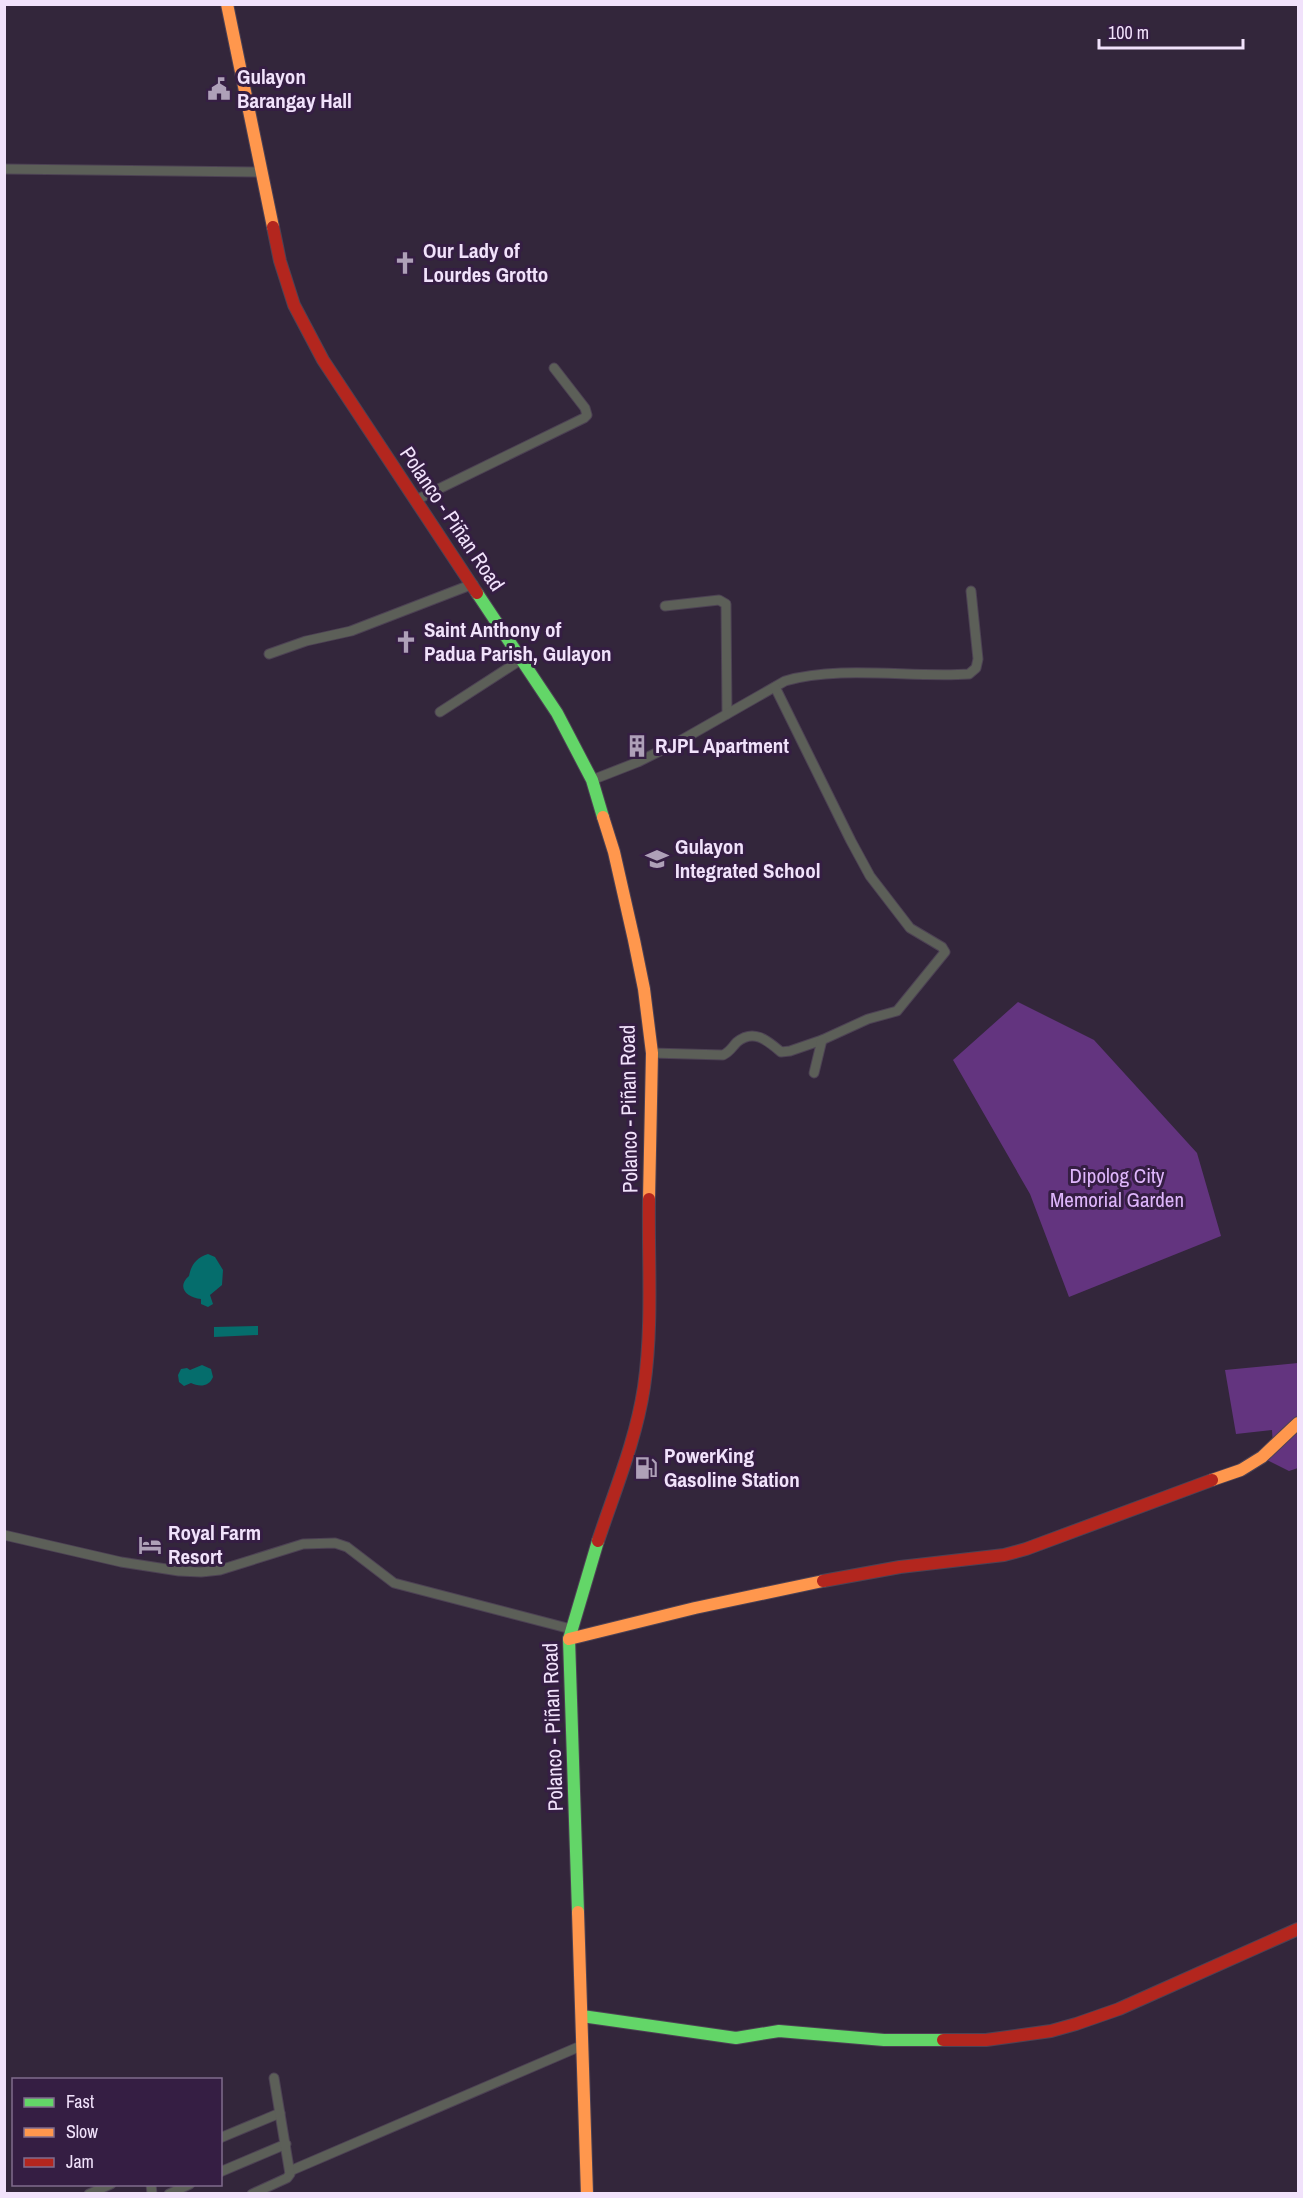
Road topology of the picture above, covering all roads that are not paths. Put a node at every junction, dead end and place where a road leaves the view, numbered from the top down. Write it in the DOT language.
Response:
graph roads {
  1 [pos="227,4"];
  2 [pos="4,169"];
  3 [pos="262,172"];
  4 [pos="554,368"];
  5 [pos="416,500"];
  6 [pos="473,584"];
  7 [pos="971,591"];
  8 [pos="665,606"];
  9 [pos="269,654"];
  10 [pos="522,659"];
  11 [pos="775,687"];
  12 [pos="440,712"];
  13 [pos="727,714"];
  14 [pos="592,780"];
  15 [pos="822,1040"];
  16 [pos="652,1053"];
  17 [pos="814,1073"];
  18 [pos="1299,1423"];
  19 [pos="4,1535"];
  20 [pos="570,1634"];
  21 [pos="1299,1929"];
  22 [pos="582,2016"];
  23 [pos="583,2046"];
  24 [pos="274,2078"];
  25 [pos="280,2113"];
  26 [pos="222,2137"];
  27 [pos="286,2144"];
  28 [pos="222,2171"];
  29 [pos="290,2171"];
  30 [pos="106,2186"];
  31 [pos="185,2186"];
  32 [pos="89,2193"];
  33 [pos="169,2193"];
  34 [pos="252,2193"];
  35 [pos="587,2193"];
  1 -- 3 [label="main road, Polanco - Piñan Road"];
  2 -- 3 [label="street"];
  3 -- 5 [label="main road, Polanco - Piñan Road"];
  4 -- 5 [label="street"];
  5 -- 6 [label="main road, Polanco - Piñan Road"];
  6 -- 9 [label="street"];
  6 -- 10 [label="main road, Polanco - Piñan Road"];
  7 -- 11 [label="street"];
  8 -- 13 [label="street"];
  10 -- 12 [label="street"];
  10 -- 14 [label="main road, Polanco - Piñan Road"];
  11 -- 13 [label="street"];
  11 -- 15 [label="street"];
  13 -- 14 [label="street"];
  14 -- 16 [label="main road, Polanco - Piñan Road"];
  15 -- 16 [label="street"];
  15 -- 17 [label="street"];
  16 -- 20 [label="main road, Polanco - Piñan Road"];
  18 -- 20 [label="main road"];
  19 -- 20 [label="street"];
  20 -- 22 [label="main road, Polanco - Piñan Road"];
  21 -- 22 [label="main road"];
  22 -- 23 [label="main road, Polanco - Piñan Road"];
  23 -- 29 [label="street"];
  23 -- 35 [label="main road, Polanco - Piñan Road"];
  24 -- 25 [label="street"];
  25 -- 26 [label="street"];
  25 -- 27 [label="street"];
  27 -- 28 [label="street"];
  27 -- 29 [label="street"];
  29 -- 34 [label="street"];
  30 -- 32 [label="street"];
  31 -- 33 [label="street"];
}
